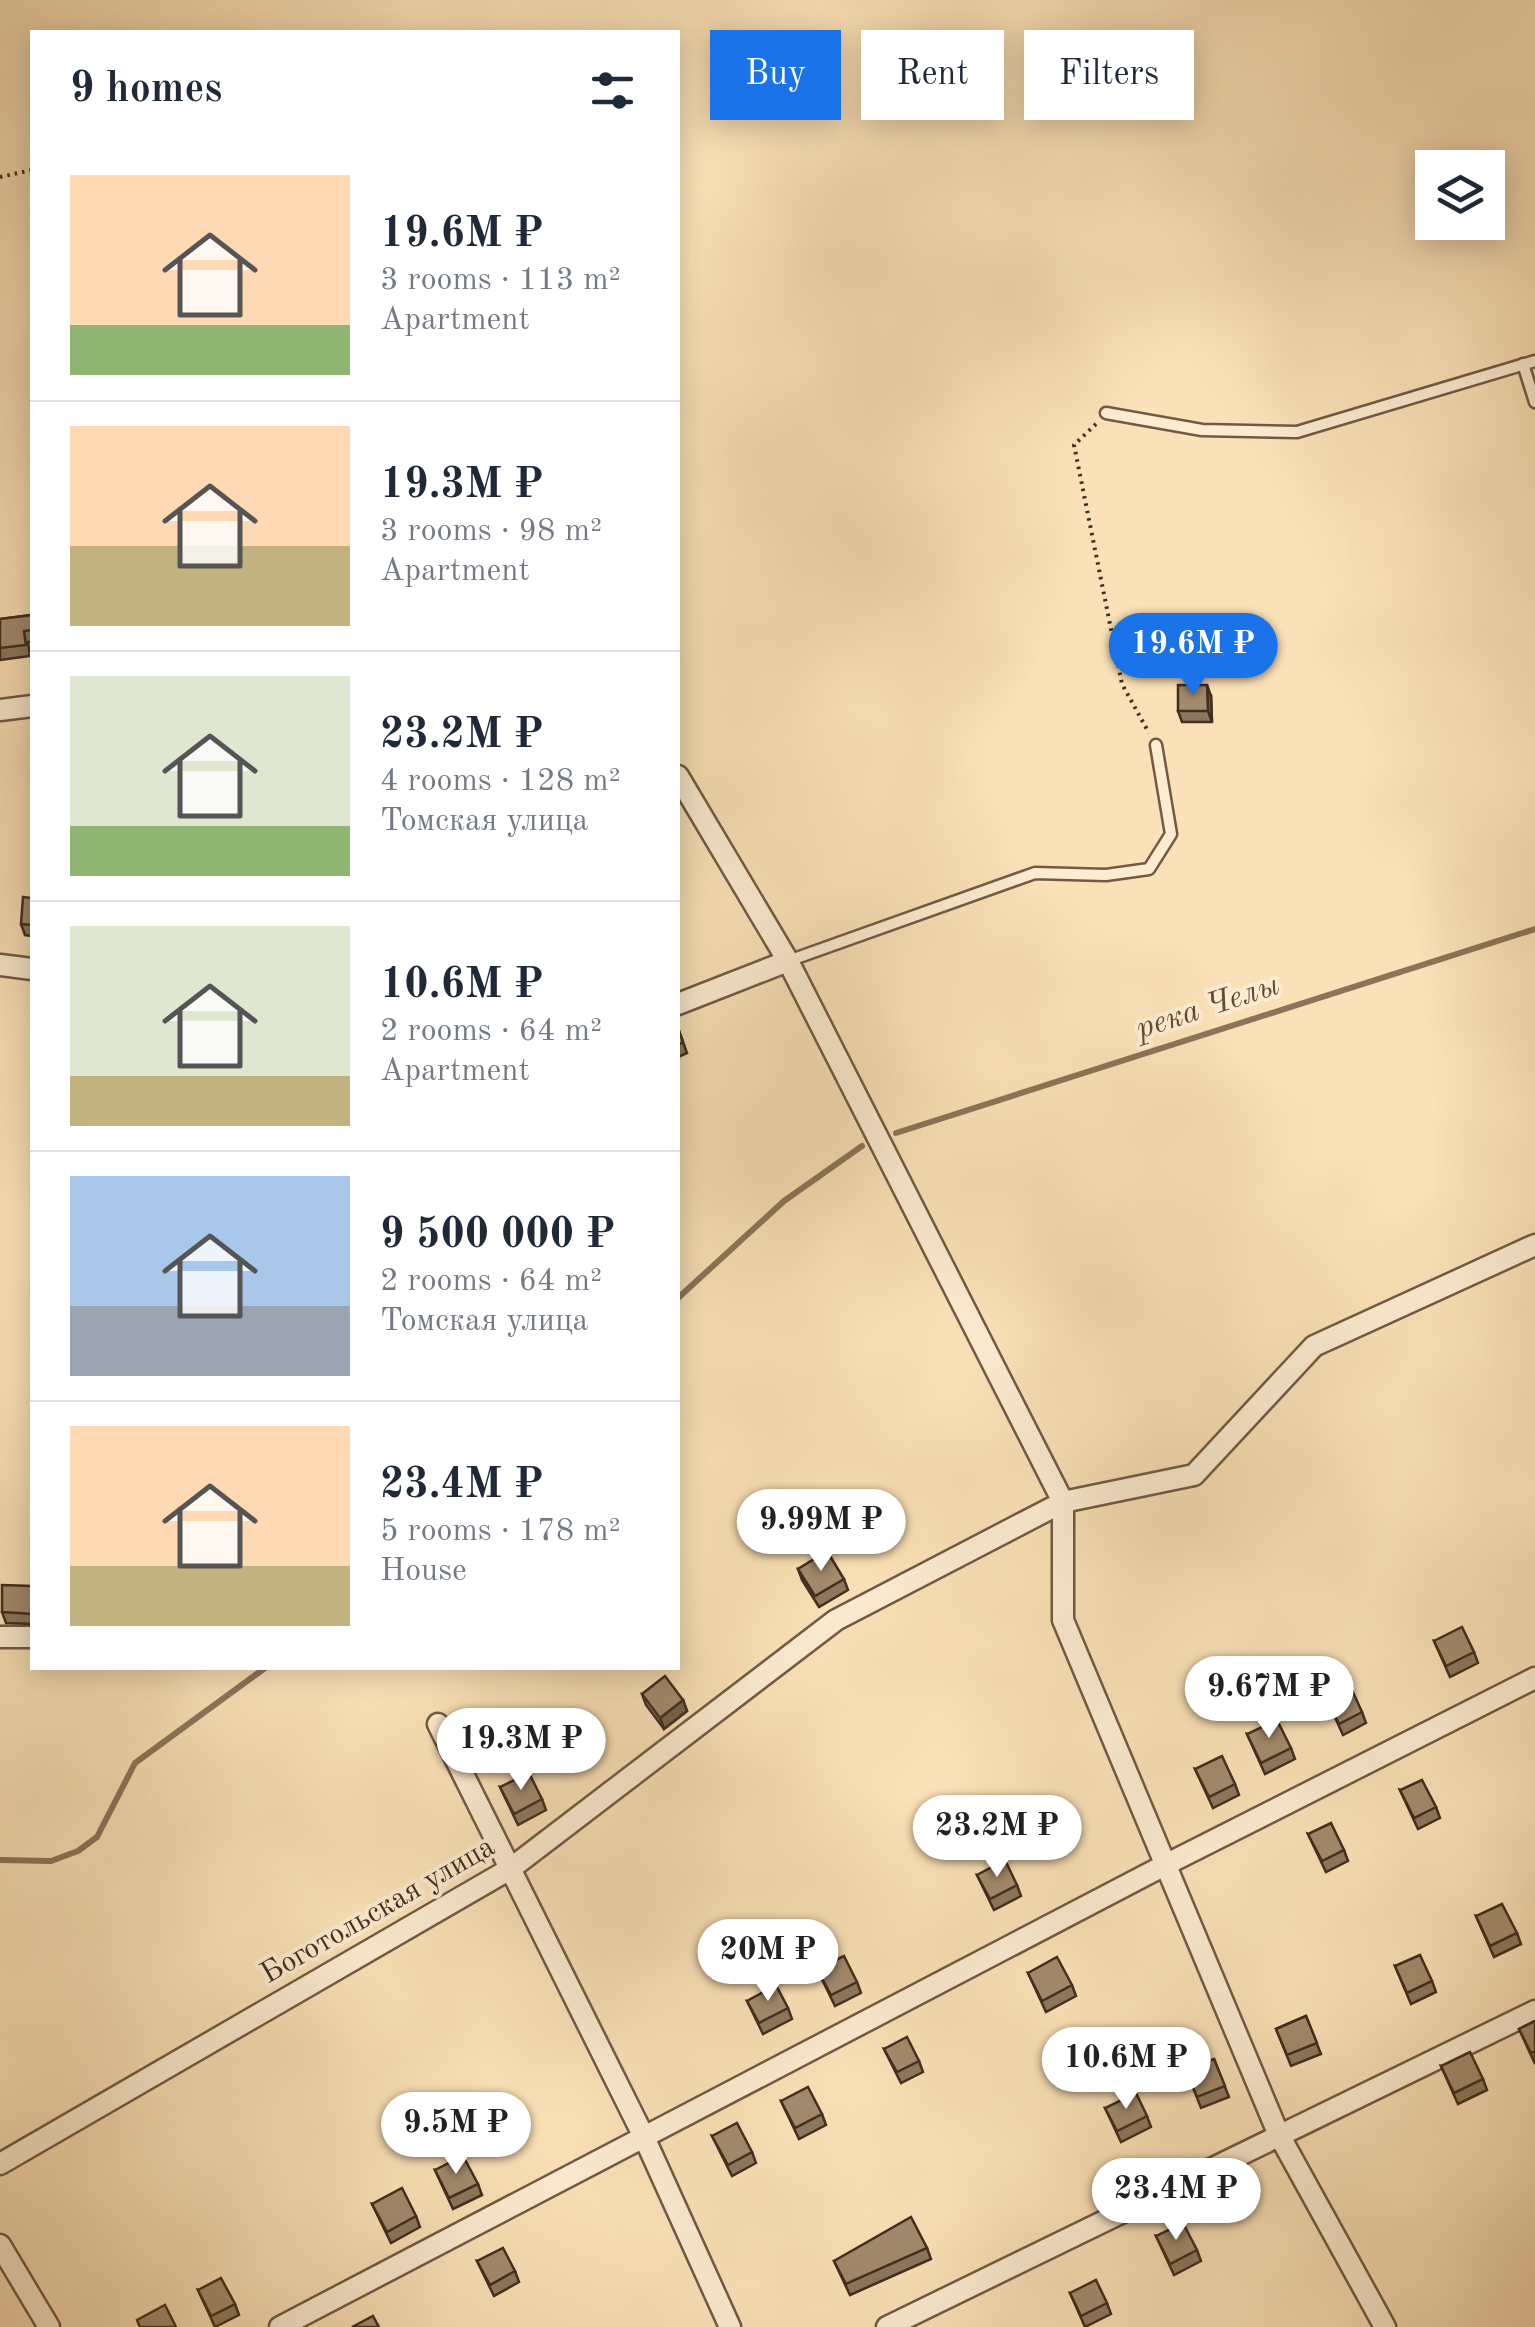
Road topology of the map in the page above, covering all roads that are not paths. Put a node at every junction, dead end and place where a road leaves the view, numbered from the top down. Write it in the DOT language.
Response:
graph roads {
  1 [pos="1529,363"];
  2 [pos="1535,402"];
  3 [pos="1106,413"];
  4 [pos="30,706"];
  5 [pos="0,710"];
  6 [pos="1156,745"];
  7 [pos="680,779"];
  8 [pos="788,961"];
  9 [pos="0,965"];
  10 [pos="30,969"];
  11 [pos="680,1003"];
  12 [pos="1535,1244"];
  13 [pos="1062,1502"];
  14 [pos="0,1637"];
  15 [pos="30,1637"];
  16 [pos="1535,1678"];
  17 [pos="438,1724"];
  18 [pos="1165,1864"];
  19 [pos="510,1870"];
  20 [pos="1535,2011"];
  21 [pos="1278,2133"];
  22 [pos="644,2137"];
  23 [pos="0,2164"];
  24 [pos="0,2244"];
  25 [pos="49,2327"];
  26 [pos="280,2327"];
  27 [pos="730,2327"];
  28 [pos="887,2327"];
  29 [pos="1386,2327"];
  1 -- 2 [label="lane"];
  1 -- 3 [label="lane"];
  4 -- 5 [label="street"];
  6 -- 8 [label="lane"];
  7 -- 8 [label="street"];
  8 -- 11 [label="street"];
  8 -- 13 [label="street"];
  9 -- 10 [label="street"];
  12 -- 13 [label="street, Боготольская улица"];
  13 -- 18 [label="street"];
  13 -- 19 [label="street, Боготольская улица"];
  14 -- 15 [label="street"];
  16 -- 18 [label="street"];
  17 -- 19 [label="street"];
  18 -- 21 [label="street"];
  18 -- 22 [label="street"];
  19 -- 22 [label="street"];
  19 -- 23 [label="street, Боготольская улица"];
  20 -- 21 [label="street"];
  21 -- 28 [label="street"];
  21 -- 29 [label="street"];
  22 -- 26 [label="street"];
  22 -- 27 [label="street"];
  24 -- 25 [label="street"];
}
